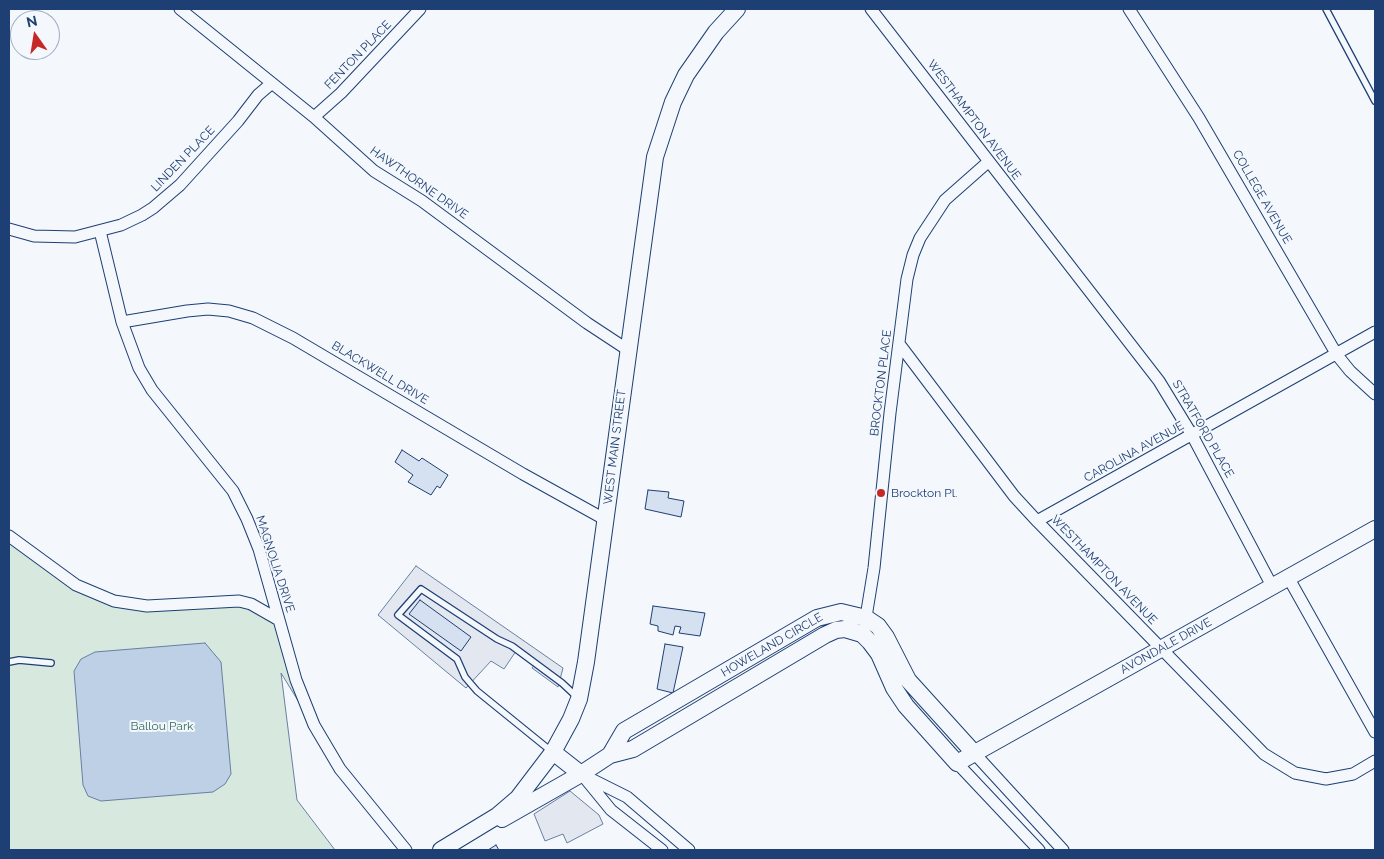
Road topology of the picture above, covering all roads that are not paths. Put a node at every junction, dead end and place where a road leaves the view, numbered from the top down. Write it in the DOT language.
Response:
graph roads {
  1 [pos="180,9"];
  2 [pos="420,9"];
  3 [pos="737,9"];
  4 [pos="871,9"];
  5 [pos="1129,9"];
  6 [pos="1326,9"];
  7 [pos="272,83"];
  8 [pos="1375,101"];
  9 [pos="314,117"];
  10 [pos="988,162"];
  11 [pos="9,229"];
  12 [pos="100,232"];
  13 [pos="1055,248"];
  14 [pos="122,322"];
  15 [pos="1375,332"];
  16 [pos="900,345"];
  17 [pos="628,350"];
  18 [pos="1337,355"];
  19 [pos="1375,394"];
  20 [pos="1192,435"];
  21 [pos="606,520"];
  22 [pos="1037,521"];
  23 [pos="1375,529"];
  24 [pos="9,536"];
  25 [pos="1288,577"];
  26 [pos="1272,586"];
  27 [pos="866,618"];
  28 [pos="279,620"];
  29 [pos="862,634"];
  30 [pos="1161,649"];
  31 [pos="9,662"];
  32 [pos="51,664"];
  33 [pos="719,675"];
  34 [pos="729,692"];
  35 [pos="579,699"];
  36 [pos="1375,732"];
  37 [pos="553,752"];
  38 [pos="974,754"];
  39 [pos="610,755"];
  40 [pos="1375,761"];
  41 [pos="957,763"];
  42 [pos="581,774"];
  43 [pos="1042,825"];
  44 [pos="1025,835"];
  45 [pos="466,837"];
  46 [pos="686,849"];
  47 [pos="406,850"];
  48 [pos="441,850"];
  49 [pos="662,850"];
  50 [pos="1040,850"];
  51 [pos="1063,850"];
  1 -- 7 [label="street, HAWTHORNE DRIVE"];
  2 -- 9 [label="street, FENTON PLACE"];
  3 -- 17 [label="street, WEST MAIN STREET"];
  4 -- 10 [label="street, WESTHAMPTON AVENUE"];
  5 -- 18 [label="street, COLLEGE AVENUE"];
  6 -- 8 [label="lane"];
  7 -- 9 [label="street, HAWTHORNE DRIVE"];
  7 -- 12 [label="street, LINDEN PLACE"];
  9 -- 17 [label="street, HAWTHORNE DRIVE"];
  10 -- 13 [label="street, WESTHAMPTON AVENUE"];
  10 -- 16 [label="street, BROCKTON PLACE"];
  11 -- 12 [label="street, LINDEN PLACE"];
  12 -- 14 [label="street, MAGNOLIA DRIVE"];
  13 -- 20 [label="street, STRATFORD PLACE"];
  14 -- 21 [label="street, BLACKWELL DRIVE"];
  14 -- 28 [label="street, MAGNOLIA DRIVE"];
  15 -- 18 [label="street, CAROLINA AVENUE"];
  16 -- 22 [label="street, WESTHAMPTON AVENUE"];
  16 -- 27 [label="street, BROCKTON PLACE"];
  17 -- 21 [label="street, WEST MAIN STREET"];
  18 -- 19 [label="street, COLLEGE AVENUE"];
  18 -- 20 [label="street, CAROLINA AVENUE"];
  20 -- 22 [label="street, CAROLINA AVENUE"];
  20 -- 26 [label="street, STRATFORD PLACE"];
  21 -- 35 [label="street, WEST MAIN STREET"];
  22 -- 30 [label="street, WESTHAMPTON AVENUE"];
  23 -- 25 [label="street, AVONDALE DRIVE"];
  24 -- 28 [label="street"];
  25 -- 26 [label="street, AVONDALE DRIVE"];
  25 -- 36 [label="street"];
  26 -- 30 [label="street, AVONDALE DRIVE"];
  27 -- 29 [label="street, BROCKTON PLACE"];
  27 -- 33 [label="street, HOWELAND CIRCLE"];
  27 -- 38 [label="street, HOWELAND CIRCLE"];
  28 -- 47 [label="street, MAGNOLIA DRIVE"];
  29 -- 34 [label="street, HOWELAND CIRCLE"];
  29 -- 41 [label="street"];
  30 -- 38 [label="street, AVONDALE DRIVE"];
  30 -- 40 [label="street, WESTHAMPTON AVENUE"];
  31 -- 32 [label="lane"];
  33 -- 34 [label="street"];
  33 -- 39 [label="street, HOWELAND CIRCLE"];
  34 -- 39 [label="street, HOWELAND CIRCLE"];
  35 -- 37 [label="street, WEST MAIN STREET"];
  35 -- 37 [label="lane"];
  37 -- 42 [label="street"];
  37 -- 45 [label="street, WEST MAIN STREET"];
  38 -- 41 [label="street, AVONDALE DRIVE"];
  38 -- 43 [label="street, HOWELAND CIRCLE"];
  39 -- 42 [label="street, HOWELAND CIRCLE"];
  41 -- 44 [label="street"];
  42 -- 45 [label="street, HOWELAND CIRCLE"];
  42 -- 46 [label="street"];
  42 -- 49 [label="street"];
  43 -- 44 [label="street"];
  43 -- 51 [label="street, HOWELAND CIRCLE"];
  44 -- 50 [label="street"];
  45 -- 48 [label="street, WEST MAIN STREET"];
}
